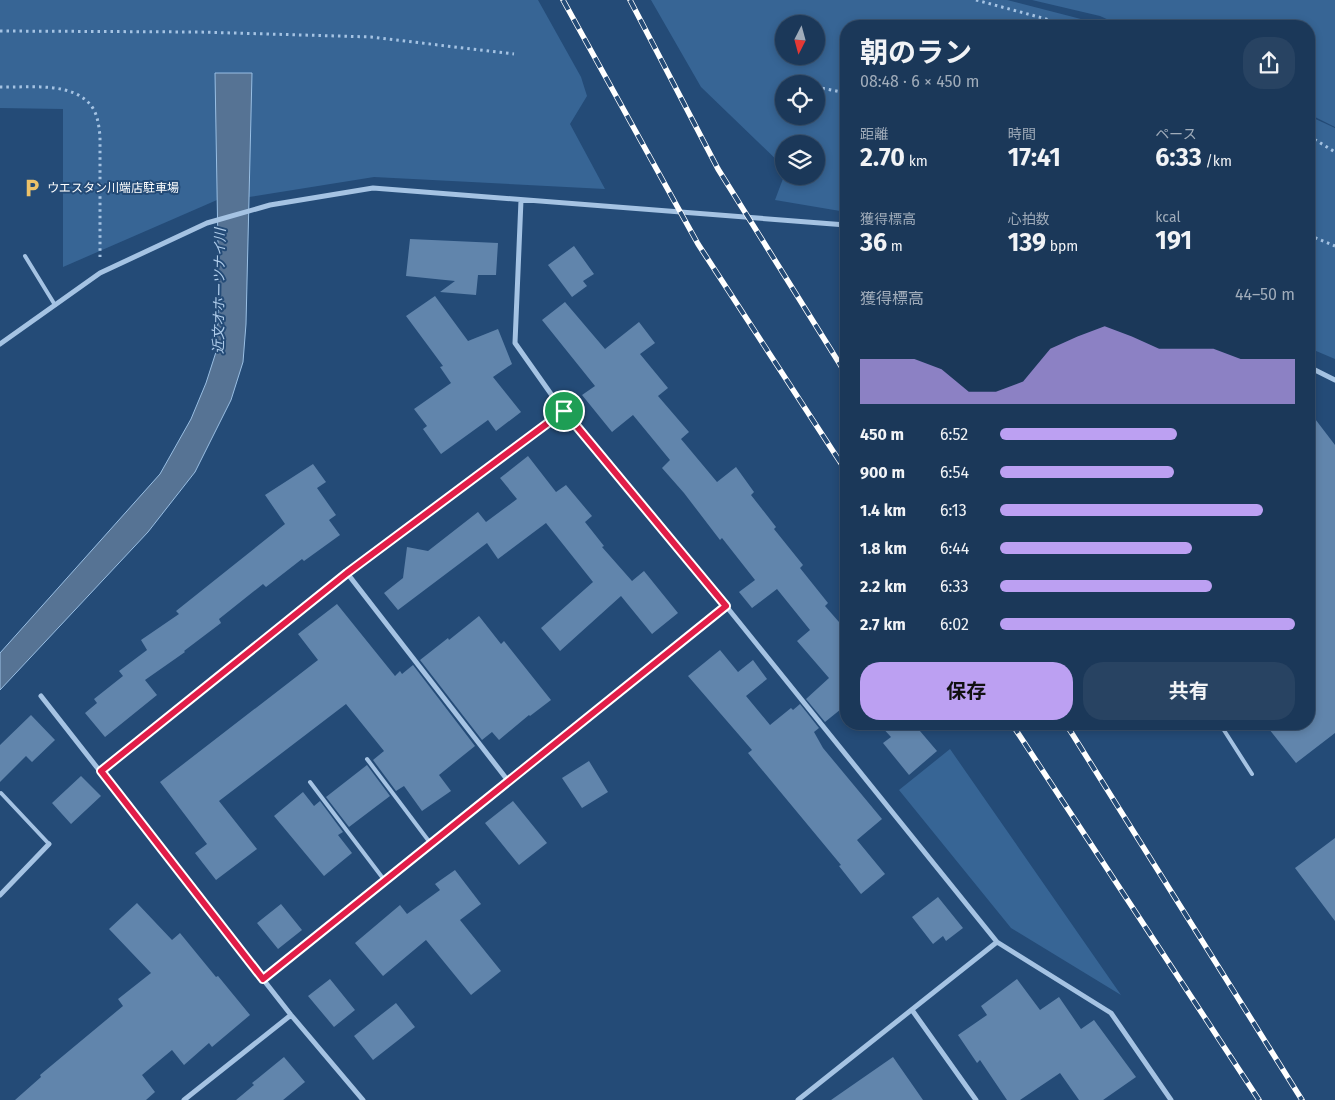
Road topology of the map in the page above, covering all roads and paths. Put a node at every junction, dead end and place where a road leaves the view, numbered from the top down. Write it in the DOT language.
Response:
graph roads {
  1 [pos="976,0"];
  2 [pos="1050,20"];
  3 [pos="0,31"];
  4 [pos="514,54"];
  5 [pos="0,87"];
  6 [pos="825,89"];
  7 [pos="840,92"];
  8 [pos="1315,140"];
  9 [pos="1335,152"];
  10 [pos="521,200"];
  11 [pos="840,224"];
  12 [pos="1315,238"];
  13 [pos="1335,246"];
  14 [pos="25,256"];
  15 [pos="100,273"];
  16 [pos="55,305"];
  17 [pos="0,344"];
  18 [pos="1315,370"];
  19 [pos="1335,380"];
  20 [pos="564,411"];
  21 [pos="347,573"];
  22 [pos="726,606"];
  23 [pos="41,696"];
  24 [pos="1224,730"];
  25 [pos="366,759"];
  26 [pos="101,771"];
  27 [pos="1252,774"];
  28 [pos="310,782"];
  29 [pos="509,782"];
  30 [pos="1,793"];
  31 [pos="49,844"];
  32 [pos="431,844"];
  33 [pos="385,881"];
  34 [pos="0,895"];
  35 [pos="996,942"];
  36 [pos="263,979"];
  37 [pos="912,1010"];
  38 [pos="291,1015"];
  39 [pos="184,1100"];
  40 [pos="362,1100"];
  41 [pos="798,1100"];
  42 [pos="976,1100"];
  43 [pos="1171,1100"];
  1 -- 2 [label="path"];
  3 -- 4 [label="path"];
  5 -- 15 [label="path"];
  6 -- 7 [label="path"];
  8 -- 9 [label="path"];
  10 -- 11 [label="street"];
  10 -- 15 [label="street"];
  10 -- 20 [label="street"];
  12 -- 13 [label="path"];
  14 -- 16 [label="lane"];
  15 -- 16 [label="street"];
  16 -- 17 [label="street"];
  18 -- 19 [label="street"];
  20 -- 21 [label="street"];
  20 -- 22 [label="street"];
  21 -- 26 [label="street"];
  21 -- 29 [label="street"];
  22 -- 29 [label="street"];
  22 -- 35 [label="street"];
  23 -- 26 [label="street"];
  24 -- 27 [label="lane"];
  25 -- 32 [label="lane"];
  26 -- 36 [label="street"];
  28 -- 33 [label="lane"];
  29 -- 32 [label="street"];
  30 -- 31 [label="lane"];
  31 -- 34 [label="street"];
  32 -- 33 [label="street"];
  33 -- 36 [label="street"];
  35 -- 37 [label="street"];
  35 -- 43 [label="street"];
  36 -- 38 [label="street"];
  37 -- 41 [label="street"];
  37 -- 42 [label="street"];
  38 -- 39 [label="street"];
  38 -- 40 [label="street"];
}
